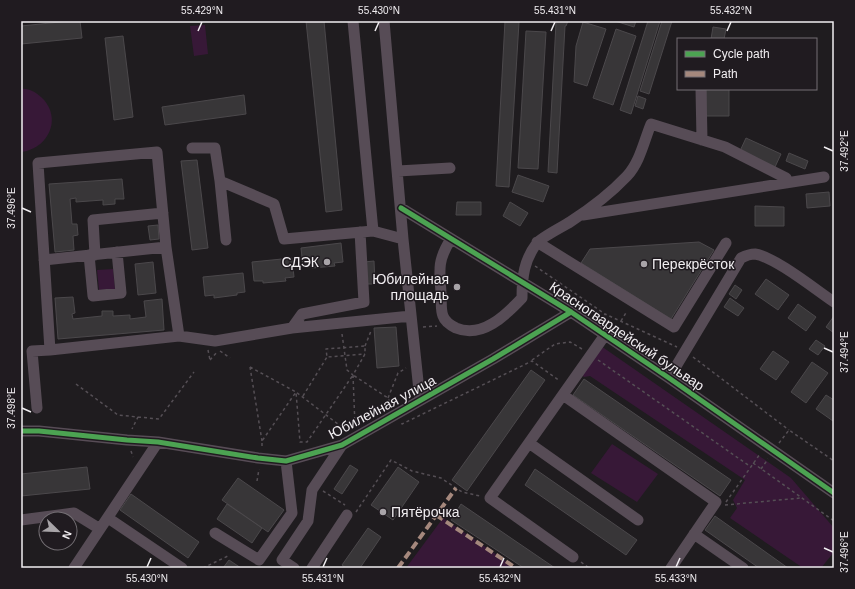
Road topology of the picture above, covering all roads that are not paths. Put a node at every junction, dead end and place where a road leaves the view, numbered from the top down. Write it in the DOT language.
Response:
graph roads {
  1 [pos="353,21"];
  2 [pos="384,21"];
  3 [pos="701,90"];
  4 [pos="702,140"];
  5 [pos="192,148"];
  6 [pos="450,168"];
  7 [pos="398,171"];
  8 [pos="824,177"];
  9 [pos="220,181"];
  10 [pos="786,183"];
  11 [pos="401,208"];
  12 [pos="163,213"];
  13 [pos="580,215"];
  14 [pos="373,231"];
  15 [pos="360,232"];
  16 [pos="404,239"];
  17 [pos="451,239"];
  18 [pos="226,240"];
  19 [pos="538,242"];
  20 [pos="726,243"];
  21 [pos="166,247"];
  22 [pos="117,252"];
  23 [pos="92,255"];
  24 [pos="44,260"];
  25 [pos="522,281"];
  26 [pos="834,302"];
  27 [pos="571,312"];
  28 [pos="411,316"];
  29 [pos="292,328"];
  30 [pos="605,335"];
  31 [pos="179,336"];
  32 [pos="50,350"];
  33 [pos="669,378"];
  34 [pos="566,391"];
  35 [pos="420,400"];
  36 [pos="37,408"];
  37 [pos="21,431"];
  38 [pos="158,442"];
  39 [pos="528,443"];
  40 [pos="342,445"];
  41 [pos="286,461"];
  42 [pos="834,493"];
  43 [pos="347,515"];
  44 [pos="108,518"];
  45 [pos="21,520"];
  46 [pos="638,520"];
  47 [pos="100,529"];
  48 [pos="215,533"];
  49 [pos="694,534"];
  50 [pos="573,557"];
  51 [pos="74,568"];
  52 [pos="182,568"];
  53 [pos="294,568"];
  54 [pos="312,568"];
  55 [pos="671,568"];
  56 [pos="742,568"];
  1 -- 14 [label="street"];
  2 -- 7 [label="street"];
  3 -- 4 [label="street"];
  4 -- 10 [label="street"];
  4 -- 13 [label="street"];
  5 -- 9 [label="street"];
  6 -- 7 [label="street"];
  7 -- 11 [label="street"];
  8 -- 10 [label="street"];
  9 -- 15 [label="street"];
  9 -- 18 [label="street"];
  10 -- 13 [label="street"];
  11 -- 16 [label="street"];
  11 -- 17 [label="street, Красногвардейский бульвар"];
  12 -- 21 [label="street"];
  12 -- 23 [label="street"];
  12 -- 24 [label="street"];
  13 -- 19 [label="street"];
  14 -- 15 [label="street"];
  14 -- 16 [label="street"];
  15 -- 29 [label="street"];
  16 -- 28 [label="street"];
  17 -- 25 [label="street, Красногвардейский бульвар"];
  17 -- 25 [label="street"];
  19 -- 20 [label="street"];
  19 -- 25 [label="street"];
  21 -- 22 [label="street"];
  21 -- 31 [label="street"];
  22 -- 23 [label="street"];
  22 -- 23 [label="street"];
  23 -- 24 [label="street"];
  24 -- 32 [label="street"];
  25 -- 27 [label="street, Красногвардейский бульвар"];
  26 -- 33 [label="street"];
  27 -- 30 [label="street, Красногвардейский бульвар"];
  27 -- 35 [label="street, Юбилейная улица"];
  28 -- 29 [label="street"];
  28 -- 35 [label="street"];
  29 -- 31 [label="street"];
  30 -- 33 [label="street, Красногвардейский бульвар"];
  30 -- 34 [label="street"];
  31 -- 32 [label="street"];
  32 -- 36 [label="street"];
  33 -- 42 [label="street, Красногвардейский бульвар"];
  34 -- 39 [label="street"];
  34 -- 49 [label="street"];
  35 -- 40 [label="street, Юбилейная улица"];
  37 -- 38 [label="street, Юбилейная улица"];
  38 -- 41 [label="street, Юбилейная улица"];
  38 -- 44 [label="street"];
  39 -- 46 [label="street"];
  39 -- 50 [label="street"];
  40 -- 41 [label="street, Юбилейная улица"];
  40 -- 53 [label="street"];
  41 -- 48 [label="street"];
  43 -- 54 [label="street"];
  44 -- 47 [label="street"];
  44 -- 52 [label="street"];
  45 -- 47 [label="street"];
  47 -- 51 [label="street"];
  49 -- 55 [label="street"];
  49 -- 56 [label="street"];
}
